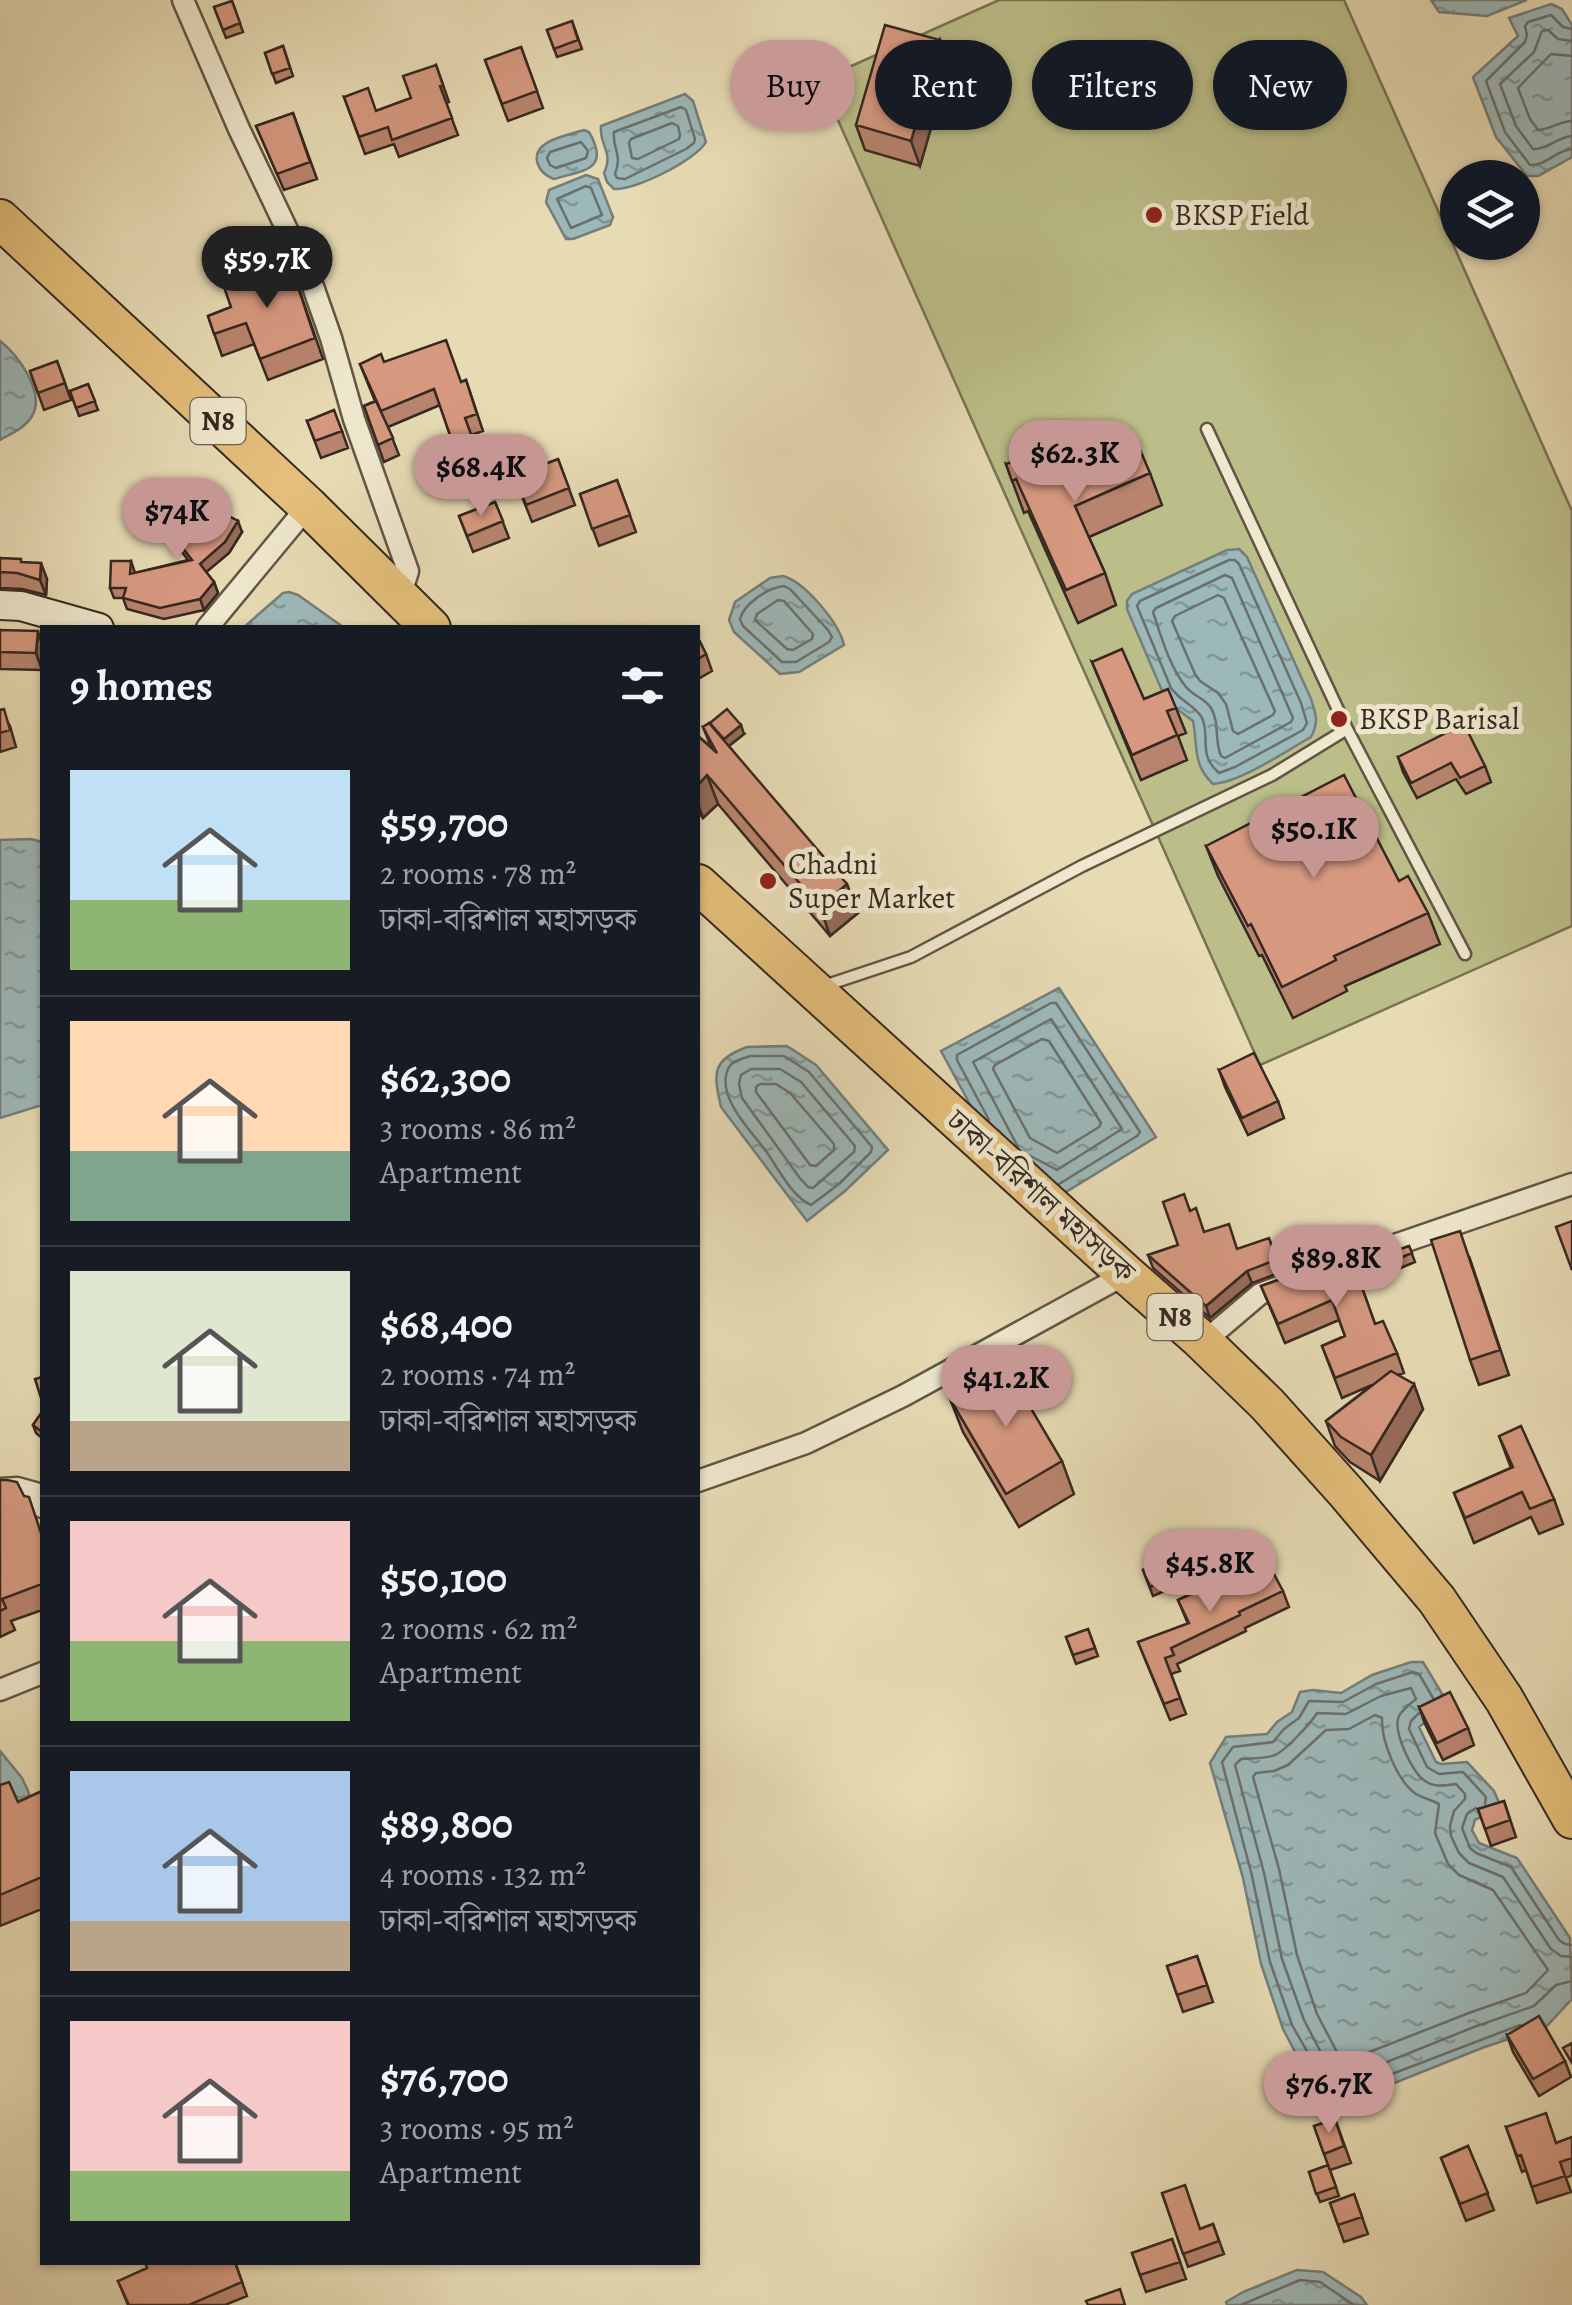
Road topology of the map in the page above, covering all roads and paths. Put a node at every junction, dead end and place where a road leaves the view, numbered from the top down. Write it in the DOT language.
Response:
graph roads {
  1 [pos="183,0"];
  2 [pos="0,220"];
  3 [pos="1207,429"];
  4 [pos="308,506"];
  5 [pos="400,597"];
  6 [pos="0,605"];
  7 [pos="88,625"];
  8 [pos="209,625"];
  9 [pos="428,625"];
  10 [pos="1347,729"];
  11 [pos="700,886"];
  12 [pos="1465,954"];
  13 [pos="814,989"];
  14 [pos="1572,1184"];
  15 [pos="1344,1263"];
  16 [pos="1126,1274"];
  17 [pos="1309,1275"];
  18 [pos="1200,1339"];
  19 [pos="700,1481"];
  20 [pos="0,1489"];
  21 [pos="40,1502"];
  22 [pos="40,1673"];
  23 [pos="0,1690"];
  24 [pos="1572,1820"];
  1 -- 5 [label="street"];
  2 -- 4 [label="highway, N8"];
  3 -- 10 [label="lane"];
  4 -- 5 [label="highway, N8"];
  4 -- 8 [label="street"];
  5 -- 9 [label="highway, N8"];
  6 -- 7 [label="main road"];
  10 -- 12 [label="lane"];
  10 -- 13 [label="lane"];
  11 -- 13 [label="highway, ঢাকা-বরিশাল মহাসড়ক / N8"];
  13 -- 16 [label="highway, ঢাকা-বরিশাল মহাসড়ক / N8"];
  14 -- 15 [label="street"];
  16 -- 18 [label="highway, ঢাকা-বরিশাল মহাসড়ক / N8"];
  16 -- 19 [label="street"];
  17 -- 18 [label="street"];
  18 -- 24 [label="highway, ঢাকা-বরিশাল মহাসড়ক / N8"];
  20 -- 21 [label="street"];
  22 -- 23 [label="street"];
}
